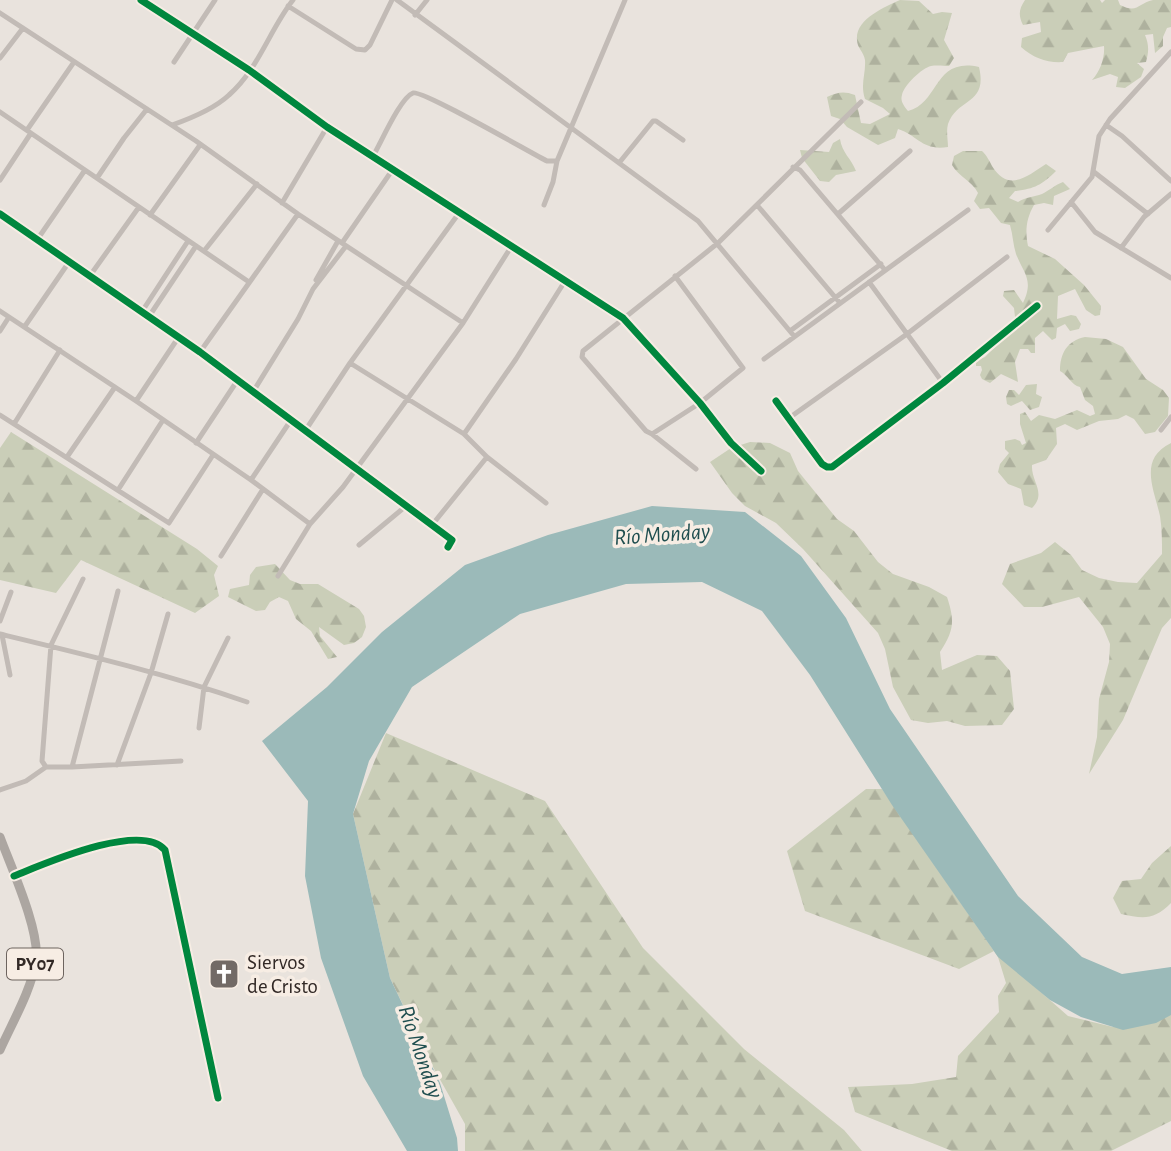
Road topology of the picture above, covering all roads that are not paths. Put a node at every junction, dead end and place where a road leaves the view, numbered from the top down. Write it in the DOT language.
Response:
graph roads {
  1 [pos="141,0"];
  2 [pos="215,0"];
  3 [pos="293,0"];
  4 [pos="392,0"];
  5 [pos="397,0"];
  6 [pos="428,0"];
  7 [pos="625,0"];
  8 [pos="288,6"];
  9 [pos="0,13"];
  10 [pos="415,15"];
  11 [pos="23,28"];
  12 [pos="191,34"];
  13 [pos="1171,52"];
  14 [pos="0,58"];
  15 [pos="1166,58"];
  16 [pos="74,62"];
  17 [pos="174,62"];
  18 [pos="1171,63"];
  19 [pos="249,70"];
  20 [pos="861,102"];
  21 [pos="147,109"];
  22 [pos="0,112"];
  23 [pos="172,125"];
  24 [pos="1106,125"];
  25 [pos="327,127"];
  26 [pos="570,127"];
  27 [pos="29,132"];
  28 [pos="683,140"];
  29 [pos="200,145"];
  30 [pos="910,152"];
  31 [pos="373,156"];
  32 [pos="557,162"];
  33 [pos="620,163"];
  34 [pos="793,167"];
  35 [pos="393,169"];
  36 [pos="85,170"];
  37 [pos="1094,172"];
  38 [pos="97,178"];
  39 [pos="0,180"];
  40 [pos="1171,181"];
  41 [pos="257,184"];
  42 [pos="1171,194"];
  43 [pos="1071,202"];
  44 [pos="282,203"];
  45 [pos="1162,204"];
  46 [pos="544,205"];
  47 [pos="757,205"];
  48 [pos="139,207"];
  49 [pos="1171,209"];
  50 [pos="968,210"];
  51 [pos="459,213"];
  52 [pos="0,214"];
  53 [pos="298,214"];
  54 [pos="838,214"];
  55 [pos="1149,214"];
  56 [pos="150,215"];
  57 [pos="1048,230"];
  58 [pos="37,240"];
  59 [pos="188,241"];
  60 [pos="342,243"];
  61 [pos="718,243"];
  62 [pos="196,246"];
  63 [pos="511,247"];
  64 [pos="1121,248"];
  65 [pos="204,251"];
  66 [pos="1007,257"];
  67 [pos="69,262"];
  68 [pos="881,264"];
  69 [pos="885,270"];
  70 [pos="675,276"];
  71 [pos="89,277"];
  72 [pos="1171,278"];
  73 [pos="565,281"];
  74 [pos="249,282"];
  75 [pos="869,282"];
  76 [pos="408,285"];
  77 [pos="838,300"];
  78 [pos="1037,306"];
  79 [pos="0,311"];
  80 [pos="141,313"];
  81 [pos="9,317"];
  82 [pos="148,318"];
  83 [pos="623,318"];
  84 [pos="463,323"];
  85 [pos="25,326"];
  86 [pos="0,331"];
  87 [pos="792,334"];
  88 [pos="907,334"];
  89 [pos="178,338"];
  90 [pos="60,350"];
  91 [pos="200,352"];
  92 [pos="764,359"];
  93 [pos="351,363"];
  94 [pos="237,381"];
  95 [pos="943,383"];
  96 [pos="115,387"];
  97 [pos="253,392"];
  98 [pos="409,397"];
  99 [pos="136,401"];
  100 [pos="776,401"];
  101 [pos="700,403"];
  102 [pos="0,415"];
  103 [pos="1171,417"];
  104 [pos="789,418"];
  105 [pos="163,420"];
  106 [pos="291,420"];
  107 [pos="14,424"];
  108 [pos="1161,430"];
  109 [pos="305,431"];
  110 [pos="464,433"];
  111 [pos="652,434"];
  112 [pos="196,443"];
  113 [pos="213,455"];
  114 [pos="67,457"];
  115 [pos="487,457"];
  116 [pos="355,467"];
  117 [pos="696,469"];
  118 [pos="761,471"];
  119 [pos="251,480"];
  120 [pos="263,489"];
  121 [pos="118,490"];
  122 [pos="546,503"];
  123 [pos="406,506"];
  124 [pos="310,524"];
  125 [pos="432,525"];
  126 [pos="359,545"];
  127 [pos="449,547"];
  128 [pos="221,556"];
  129 [pos="278,576"];
  130 [pos="83,579"];
  131 [pos="11,592"];
  132 [pos="118,592"];
  133 [pos="168,614"];
  134 [pos="0,621"];
  135 [pos="1,634"];
  136 [pos="228,638"];
  137 [pos="51,645"];
  138 [pos="101,659"];
  139 [pos="151,673"];
  140 [pos="10,675"];
  141 [pos="205,687"];
  142 [pos="247,702"];
  143 [pos="199,728"];
  144 [pos="180,761"];
  145 [pos="117,765"];
  146 [pos="46,766"];
  147 [pos="72,767"];
  148 [pos="0,790"];
  149 [pos="0,837"];
  150 [pos="14,876"];
  151 [pos="0,1050"];
  152 [pos="218,1098"];
  1 -- 12 [label="street"];
  2 -- 12 [label="street"];
  3 -- 8 [label="street"];
  4 -- 8 [label="street"];
  5 -- 10 [label="street"];
  6 -- 10 [label="street"];
  7 -- 26 [label="street"];
  8 -- 19 [label="street"];
  9 -- 11 [label="street"];
  10 -- 26 [label="street"];
  11 -- 14 [label="street"];
  11 -- 16 [label="street"];
  12 -- 17 [label="street"];
  12 -- 19 [label="street"];
  13 -- 15 [label="street"];
  15 -- 18 [label="street"];
  15 -- 24 [label="street"];
  16 -- 21 [label="street"];
  16 -- 27 [label="street"];
  19 -- 23 [label="street"];
  19 -- 25 [label="street"];
  20 -- 34 [label="street"];
  21 -- 23 [label="street"];
  21 -- 38 [label="street"];
  22 -- 27 [label="street"];
  23 -- 29 [label="street"];
  24 -- 37 [label="street"];
  24 -- 40 [label="street"];
  25 -- 31 [label="street"];
  25 -- 44 [label="street"];
  26 -- 32 [label="street"];
  26 -- 33 [label="street"];
  27 -- 36 [label="street"];
  27 -- 39 [label="street"];
  28 -- 33 [label="street"];
  29 -- 41 [label="street"];
  29 -- 56 [label="street"];
  30 -- 54 [label="street"];
  31 -- 32 [label="street"];
  31 -- 35 [label="street"];
  32 -- 46 [label="street"];
  33 -- 61 [label="street"];
  34 -- 47 [label="street"];
  34 -- 54 [label="street"];
  35 -- 51 [label="street"];
  35 -- 60 [label="street"];
  36 -- 38 [label="street"];
  36 -- 58 [label="street"];
  37 -- 43 [label="street"];
  37 -- 55 [label="street"];
  38 -- 48 [label="street"];
  41 -- 44 [label="street"];
  41 -- 65 [label="street"];
  42 -- 45 [label="street"];
  43 -- 57 [label="street"];
  43 -- 64 [label="street"];
  44 -- 53 [label="street"];
  45 -- 49 [label="street"];
  45 -- 55 [label="street"];
  47 -- 61 [label="street"];
  47 -- 77 [label="street"];
  48 -- 56 [label="street"];
  48 -- 71 [label="street"];
  50 -- 69 [label="street"];
  51 -- 63 [label="street"];
  51 -- 76 [label="street"];
  52 -- 58 [label="street"];
  53 -- 60 [label="street"];
  53 -- 74 [label="street"];
  54 -- 68 [label="street"];
  55 -- 64 [label="street"];
  56 -- 59 [label="street"];
  58 -- 67 [label="street"];
  59 -- 62 [label="street"];
  59 -- 80 [label="street"];
  60 -- 76 [label="street"];
  60 -- 97 [label="street"];
  61 -- 70 [label="street"];
  61 -- 87 [label="street"];
  62 -- 65 [label="street"];
  62 -- 82 [label="street"];
  63 -- 73 [label="street"];
  63 -- 84 [label="street"];
  64 -- 72 [label="street"];
  65 -- 74 [label="street"];
  66 -- 88 [label="street"];
  67 -- 71 [label="street"];
  67 -- 85 [label="street"];
  68 -- 69 [label="street"];
  68 -- 77 [label="street"];
  69 -- 75 [label="street"];
  70 -- 83 [label="street"];
  70 -- 101 [label="street"];
  71 -- 80 [label="street"];
  73 -- 83 [label="street"];
  73 -- 110 [label="street"];
  74 -- 91 [label="street"];
  75 -- 77 [label="street"];
  75 -- 88 [label="street"];
  76 -- 84 [label="street"];
  76 -- 93 [label="street"];
  77 -- 87 [label="street"];
  78 -- 95 [label="street"];
  79 -- 81 [label="street"];
  80 -- 82 [label="street"];
  81 -- 85 [label="street"];
  81 -- 86 [label="street"];
  82 -- 89 [label="street"];
  83 -- 101 [label="street"];
  83 -- 111 [label="street"];
  84 -- 98 [label="street"];
  85 -- 90 [label="street"];
  87 -- 92 [label="street"];
  88 -- 95 [label="street"];
  88 -- 104 [label="street"];
  89 -- 91 [label="street"];
  89 -- 99 [label="street"];
  90 -- 96 [label="street"];
  90 -- 107 [label="street"];
  91 -- 94 [label="street"];
  93 -- 98 [label="street"];
  93 -- 109 [label="street"];
  94 -- 97 [label="street"];
  94 -- 112 [label="street"];
  95 -- 104 [label="street"];
  96 -- 99 [label="street"];
  96 -- 114 [label="street"];
  97 -- 106 [label="street"];
  98 -- 110 [label="street"];
  98 -- 116 [label="street"];
  99 -- 105 [label="street"];
  100 -- 104 [label="street"];
  101 -- 111 [label="street"];
  101 -- 118 [label="street"];
  102 -- 107 [label="street"];
  103 -- 108 [label="street"];
  105 -- 112 [label="street"];
  105 -- 121 [label="street"];
  106 -- 109 [label="street"];
  106 -- 119 [label="street"];
  107 -- 114 [label="street"];
  109 -- 116 [label="street"];
  110 -- 115 [label="street"];
  111 -- 117 [label="street"];
  112 -- 113 [label="street"];
  113 -- 119 [label="street"];
  113 -- 121 [label="street"];
  114 -- 121 [label="street"];
  115 -- 122 [label="street"];
  115 -- 125 [label="street"];
  116 -- 123 [label="street"];
  116 -- 124 [label="street"];
  119 -- 120 [label="street"];
  120 -- 124 [label="street"];
  120 -- 128 [label="street"];
  123 -- 125 [label="street"];
  123 -- 126 [label="street"];
  124 -- 129 [label="street"];
  125 -- 127 [label="street"];
  130 -- 137 [label="street"];
  131 -- 134 [label="street"];
  132 -- 138 [label="street"];
  133 -- 139 [label="street"];
  135 -- 137 [label="street"];
  135 -- 140 [label="street"];
  136 -- 141 [label="street"];
  137 -- 138 [label="street"];
  137 -- 146 [label="street"];
  138 -- 139 [label="street"];
  138 -- 147 [label="street"];
  139 -- 141 [label="street"];
  139 -- 145 [label="street"];
  141 -- 142 [label="street"];
  141 -- 143 [label="street"];
  144 -- 145 [label="street"];
  145 -- 147 [label="street"];
  146 -- 147 [label="street"];
  146 -- 148 [label="street"];
  149 -- 150 [label="highway, PY07"];
  150 -- 151 [label="highway, PY07"];
  150 -- 152 [label="street"];
}
